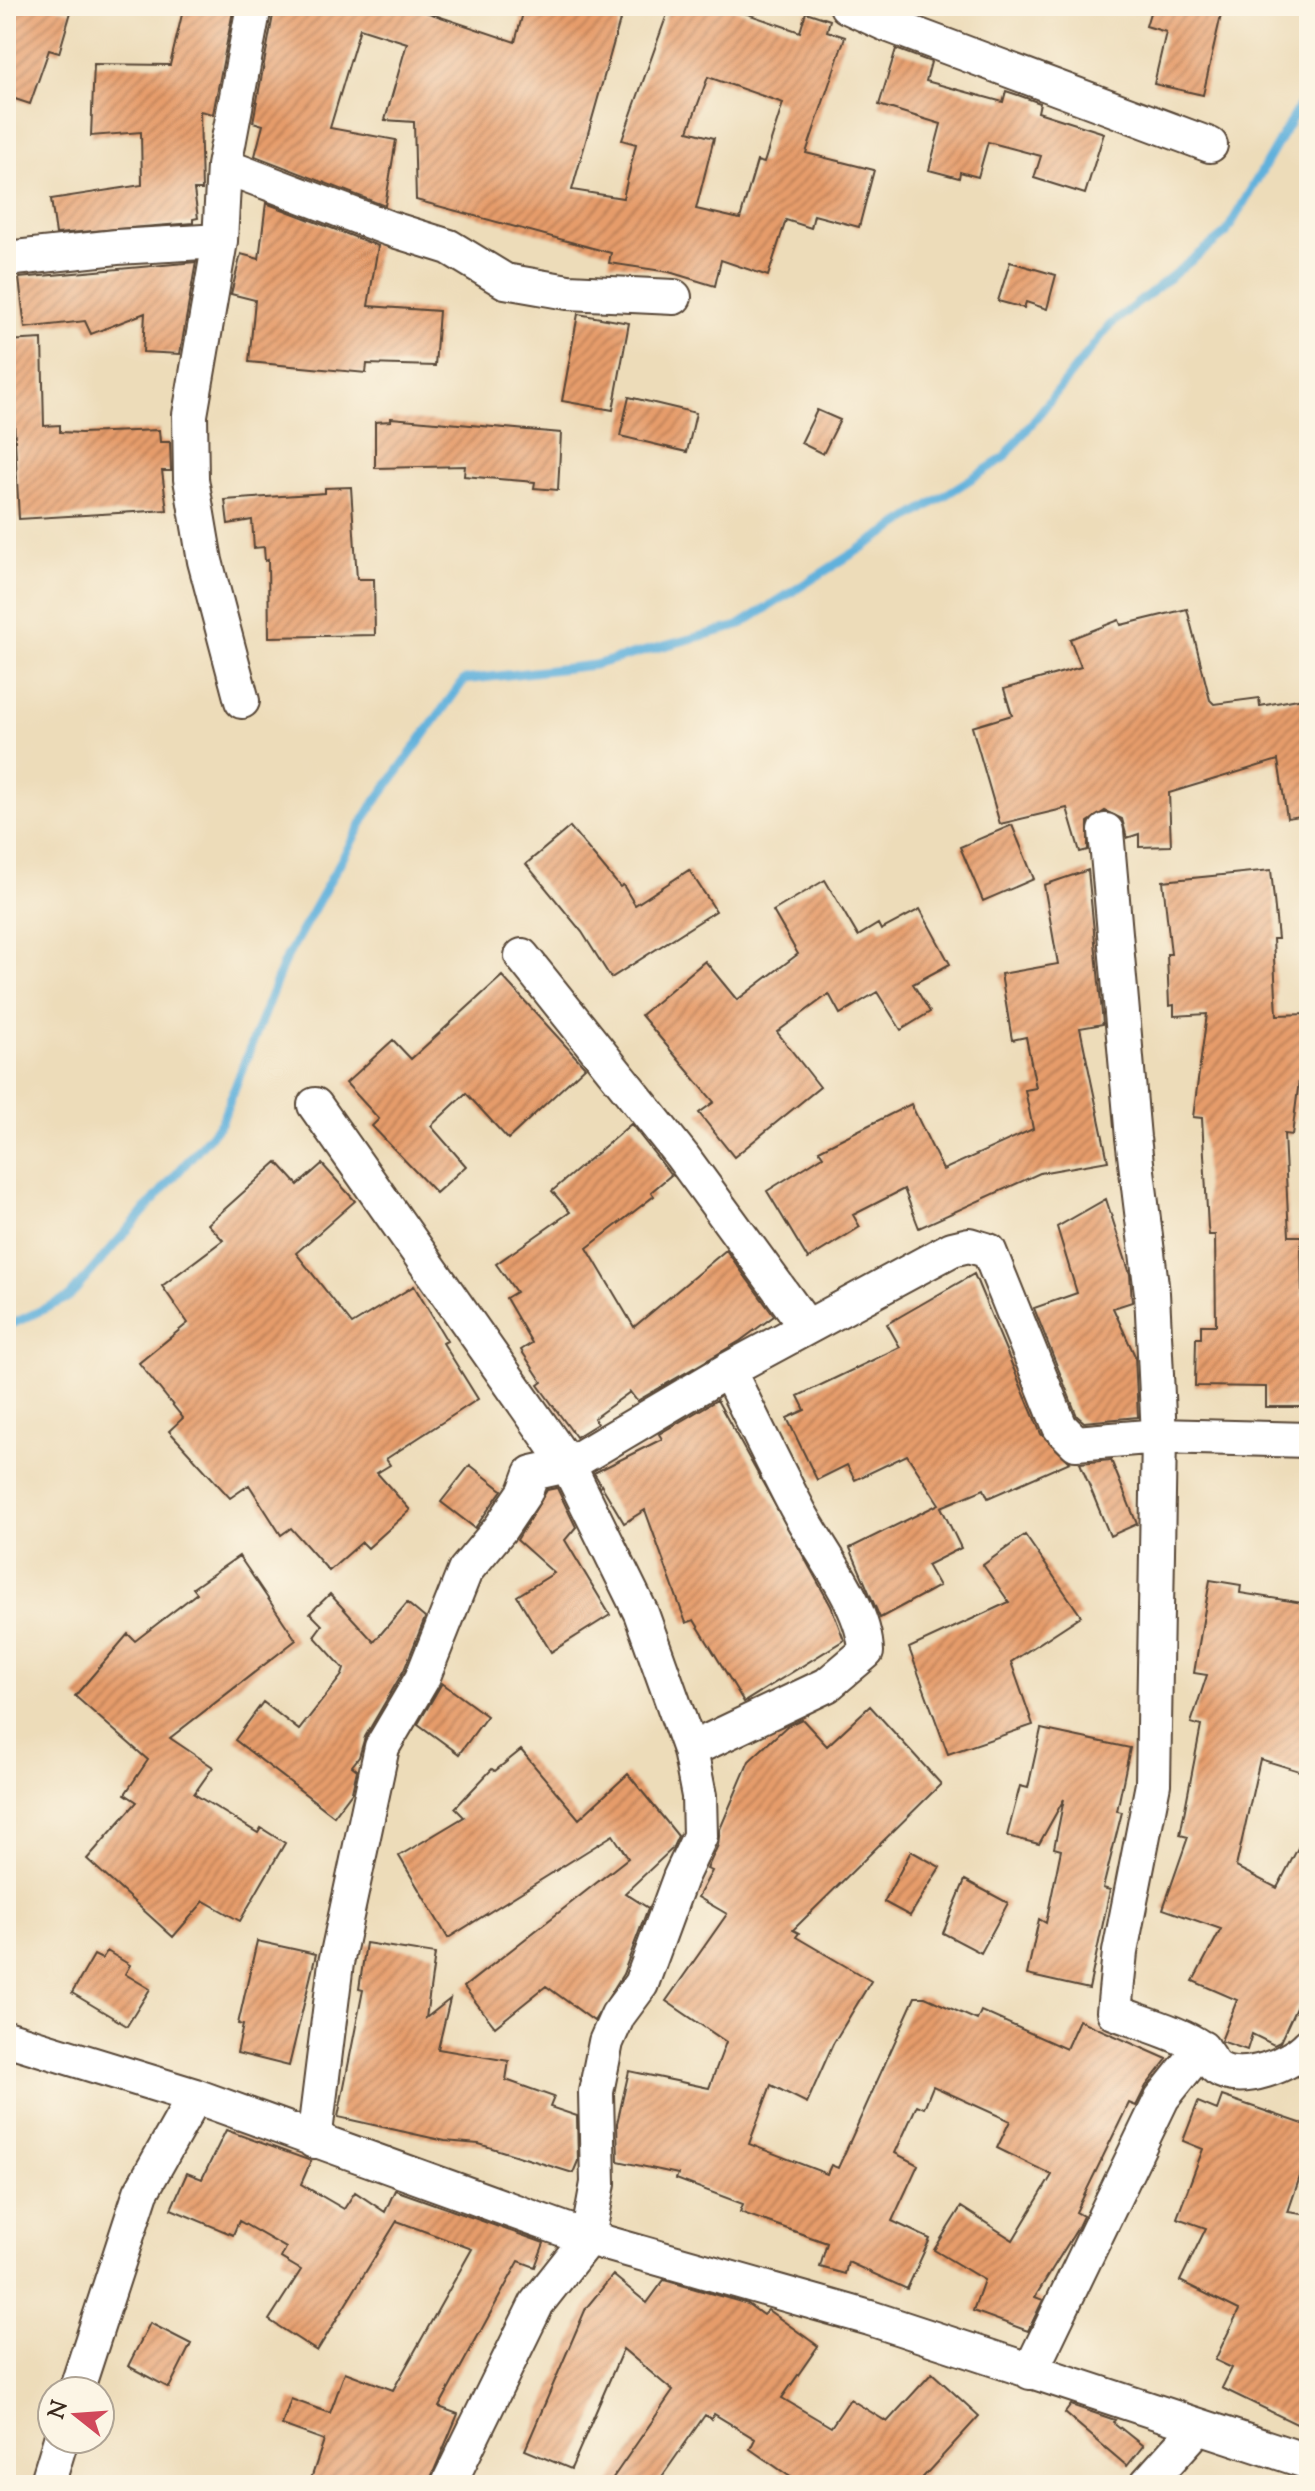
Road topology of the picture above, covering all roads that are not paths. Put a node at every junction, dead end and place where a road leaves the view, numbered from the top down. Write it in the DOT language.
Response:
graph roads {
  1 [pos="254,6"];
  2 [pos="847,6"];
  3 [pos="1210,145"];
  4 [pos="224,166"];
  5 [pos="220,241"];
  6 [pos="6,259"];
  7 [pos="674,297"];
  8 [pos="242,701"];
  9 [pos="1106,831"];
  10 [pos="522,956"];
  11 [pos="315,1105"];
  12 [pos="806,1326"];
  13 [pos="728,1370"];
  14 [pos="1159,1436"];
  15 [pos="1309,1440"];
  16 [pos="568,1465"];
  17 [pos="690,1750"];
  18 [pos="6,2038"];
  19 [pos="1309,2045"];
  20 [pos="1202,2048"];
  21 [pos="195,2096"];
  22 [pos="314,2141"];
  23 [pos="588,2238"];
  24 [pos="1030,2372"];
  25 [pos="81,2375"];
  26 [pos="1199,2426"];
  27 [pos="56,2455"];
  28 [pos="1309,2462"];
  29 [pos="47,2485"];
  30 [pos="448,2485"];
  31 [pos="1146,2485"];
  1 -- 4 [label="street"];
  2 -- 3 [label="street"];
  4 -- 5 [label="street"];
  4 -- 7 [label="street"];
  5 -- 6 [label="street"];
  5 -- 8 [label="street"];
  9 -- 14 [label="street"];
  10 -- 12 [label="street"];
  11 -- 16 [label="street"];
  12 -- 13 [label="street"];
  12 -- 14 [label="street"];
  13 -- 16 [label="street"];
  13 -- 17 [label="street"];
  14 -- 15 [label="street"];
  14 -- 20 [label="street"];
  16 -- 17 [label="street"];
  16 -- 22 [label="street"];
  17 -- 23 [label="street"];
  18 -- 21 [label="street"];
  19 -- 20 [label="street"];
  20 -- 24 [label="street"];
  21 -- 22 [label="street"];
  21 -- 25 [label="street"];
  22 -- 23 [label="street"];
  23 -- 24 [label="street"];
  23 -- 30 [label="street"];
  24 -- 26 [label="street"];
  26 -- 28 [label="street"];
  26 -- 31 [label="street"];
  27 -- 29 [label="street"];
}
